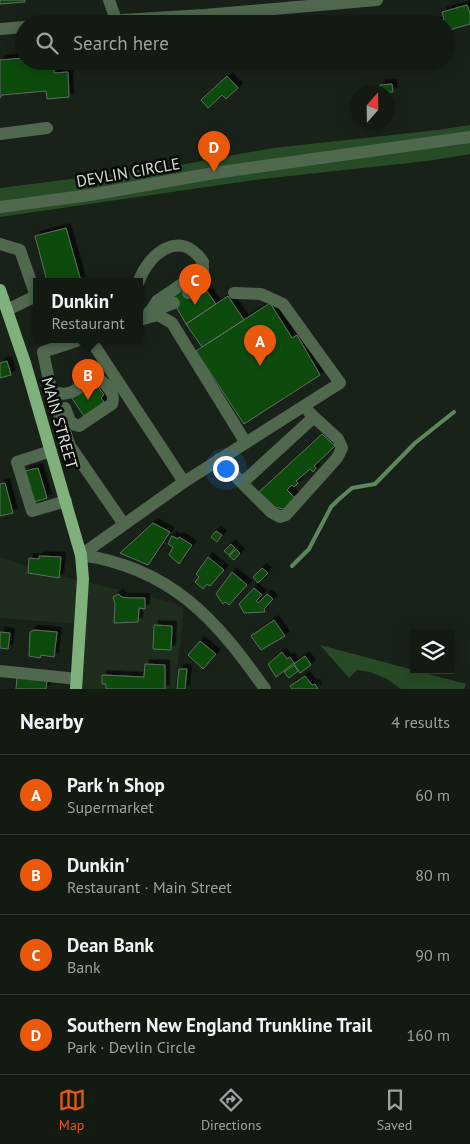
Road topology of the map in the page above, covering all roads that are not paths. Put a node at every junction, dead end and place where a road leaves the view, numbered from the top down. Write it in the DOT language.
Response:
graph roads {
  1 [pos="109,0"];
  2 [pos="377,0"];
  3 [pos="114,15"];
  4 [pos="181,15"];
  5 [pos="15,27"];
  6 [pos="0,29"];
  7 [pos="48,128"];
  8 [pos="0,134"];
  9 [pos="470,137"];
  10 [pos="0,207"];
  11 [pos="0,244"];
  12 [pos="203,266"];
  13 [pos="141,278"];
  14 [pos="33,287"];
  15 [pos="0,292"];
  16 [pos="188,293"];
  17 [pos="234,293"];
  18 [pos="33,297"];
  19 [pos="174,303"];
  20 [pos="7,310"];
  21 [pos="145,316"];
  22 [pos="70,343"];
  23 [pos="93,343"];
  24 [pos="42,352"];
  25 [pos="23,358"];
  26 [pos="49,378"];
  27 [pos="59,393"];
  28 [pos="302,407"];
  29 [pos="314,417"];
  30 [pos="246,443"];
  31 [pos="51,451"];
  32 [pos="219,459"];
  33 [pos="184,482"];
  34 [pos="242,484"];
  35 [pos="66,501"];
  36 [pos="123,523"];
  37 [pos="82,561"];
  38 [pos="0,671"];
  39 [pos="76,684"];
  40 [pos="265,689"];
  1 -- 3 [label="street"];
  2 -- 4 [label="street"];
  5 -- 6 [label="street"];
  7 -- 8 [label="street"];
  9 -- 10 [label="street, DEVLIN CIRCLE"];
  11 -- 14 [label="street"];
  12 -- 13 [label="street"];
  12 -- 16 [label="street"];
  12 -- 21 [label="street"];
  15 -- 20 [label="main road, MAIN STREET"];
  17 -- 28 [label="street"];
  18 -- 20 [label="street"];
  19 -- 21 [label="street"];
  20 -- 25 [label="main road, MAIN STREET"];
  21 -- 30 [label="street"];
  22 -- 24 [label="street"];
  23 -- 33 [label="street"];
  24 -- 25 [label="street"];
  24 -- 26 [label="street"];
  25 -- 31 [label="main road, MAIN STREET"];
  26 -- 27 [label="street"];
  26 -- 36 [label="street"];
  28 -- 29 [label="street"];
  28 -- 30 [label="street"];
  29 -- 34 [label="street"];
  29 -- 34 [label="street"];
  30 -- 32 [label="street"];
  31 -- 35 [label="main road, MAIN STREET"];
  31 -- 35 [label="street"];
  32 -- 33 [label="street"];
  32 -- 34 [label="street"];
  33 -- 36 [label="street"];
  35 -- 37 [label="main road, MAIN STREET"];
  36 -- 37 [label="street"];
  37 -- 39 [label="main road, MAIN STREET"];
  37 -- 40 [label="street"];
  38 -- 39 [label="street"];
}
